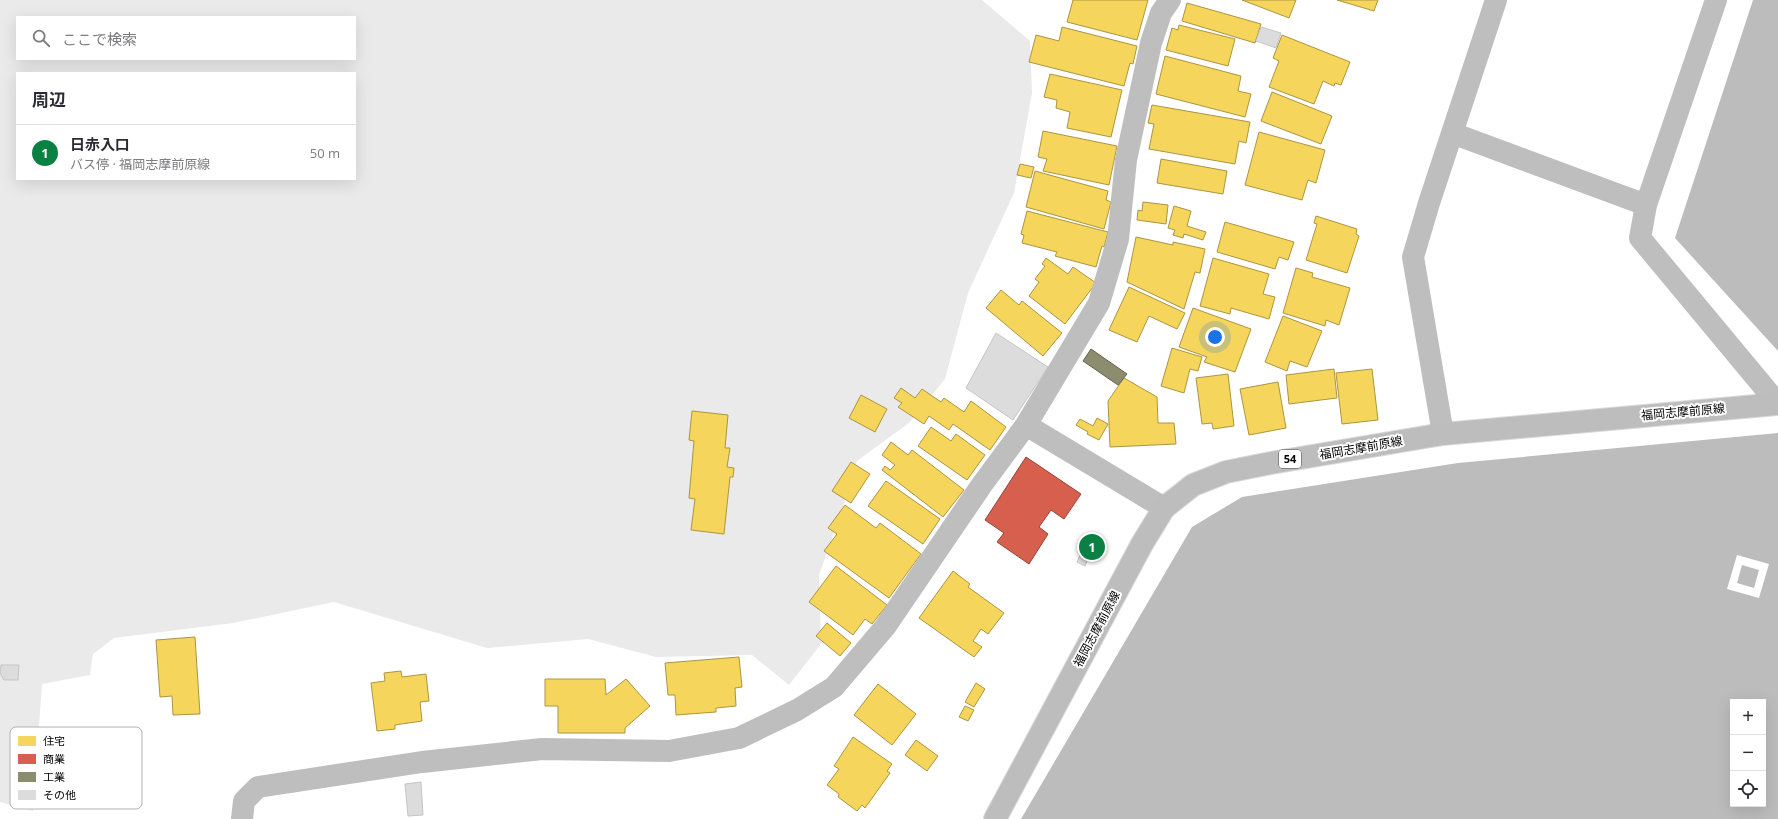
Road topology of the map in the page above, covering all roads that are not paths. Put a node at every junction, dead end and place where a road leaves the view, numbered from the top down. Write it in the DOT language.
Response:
graph roads {
  1 [pos="1170,0"];
  2 [pos="1496,0"];
  3 [pos="1716,0"];
  4 [pos="1452,133"];
  5 [pos="1646,205"];
  6 [pos="1778,404"];
  7 [pos="1026,425"];
  8 [pos="1443,434"];
  9 [pos="1164,508"];
  10 [pos="242,819"];
  11 [pos="995,819"];
  1 -- 7 [label="street"];
  2 -- 4 [label="street"];
  3 -- 5 [label="street"];
  4 -- 5 [label="street"];
  4 -- 8 [label="street"];
  5 -- 6 [label="street"];
  6 -- 8 [label="main road, 福岡志摩前原線 / 54"];
  7 -- 9 [label="street"];
  7 -- 10 [label="street"];
  8 -- 9 [label="main road, 福岡志摩前原線 / 54"];
  9 -- 11 [label="main road, 福岡志摩前原線 / 54"];
}
